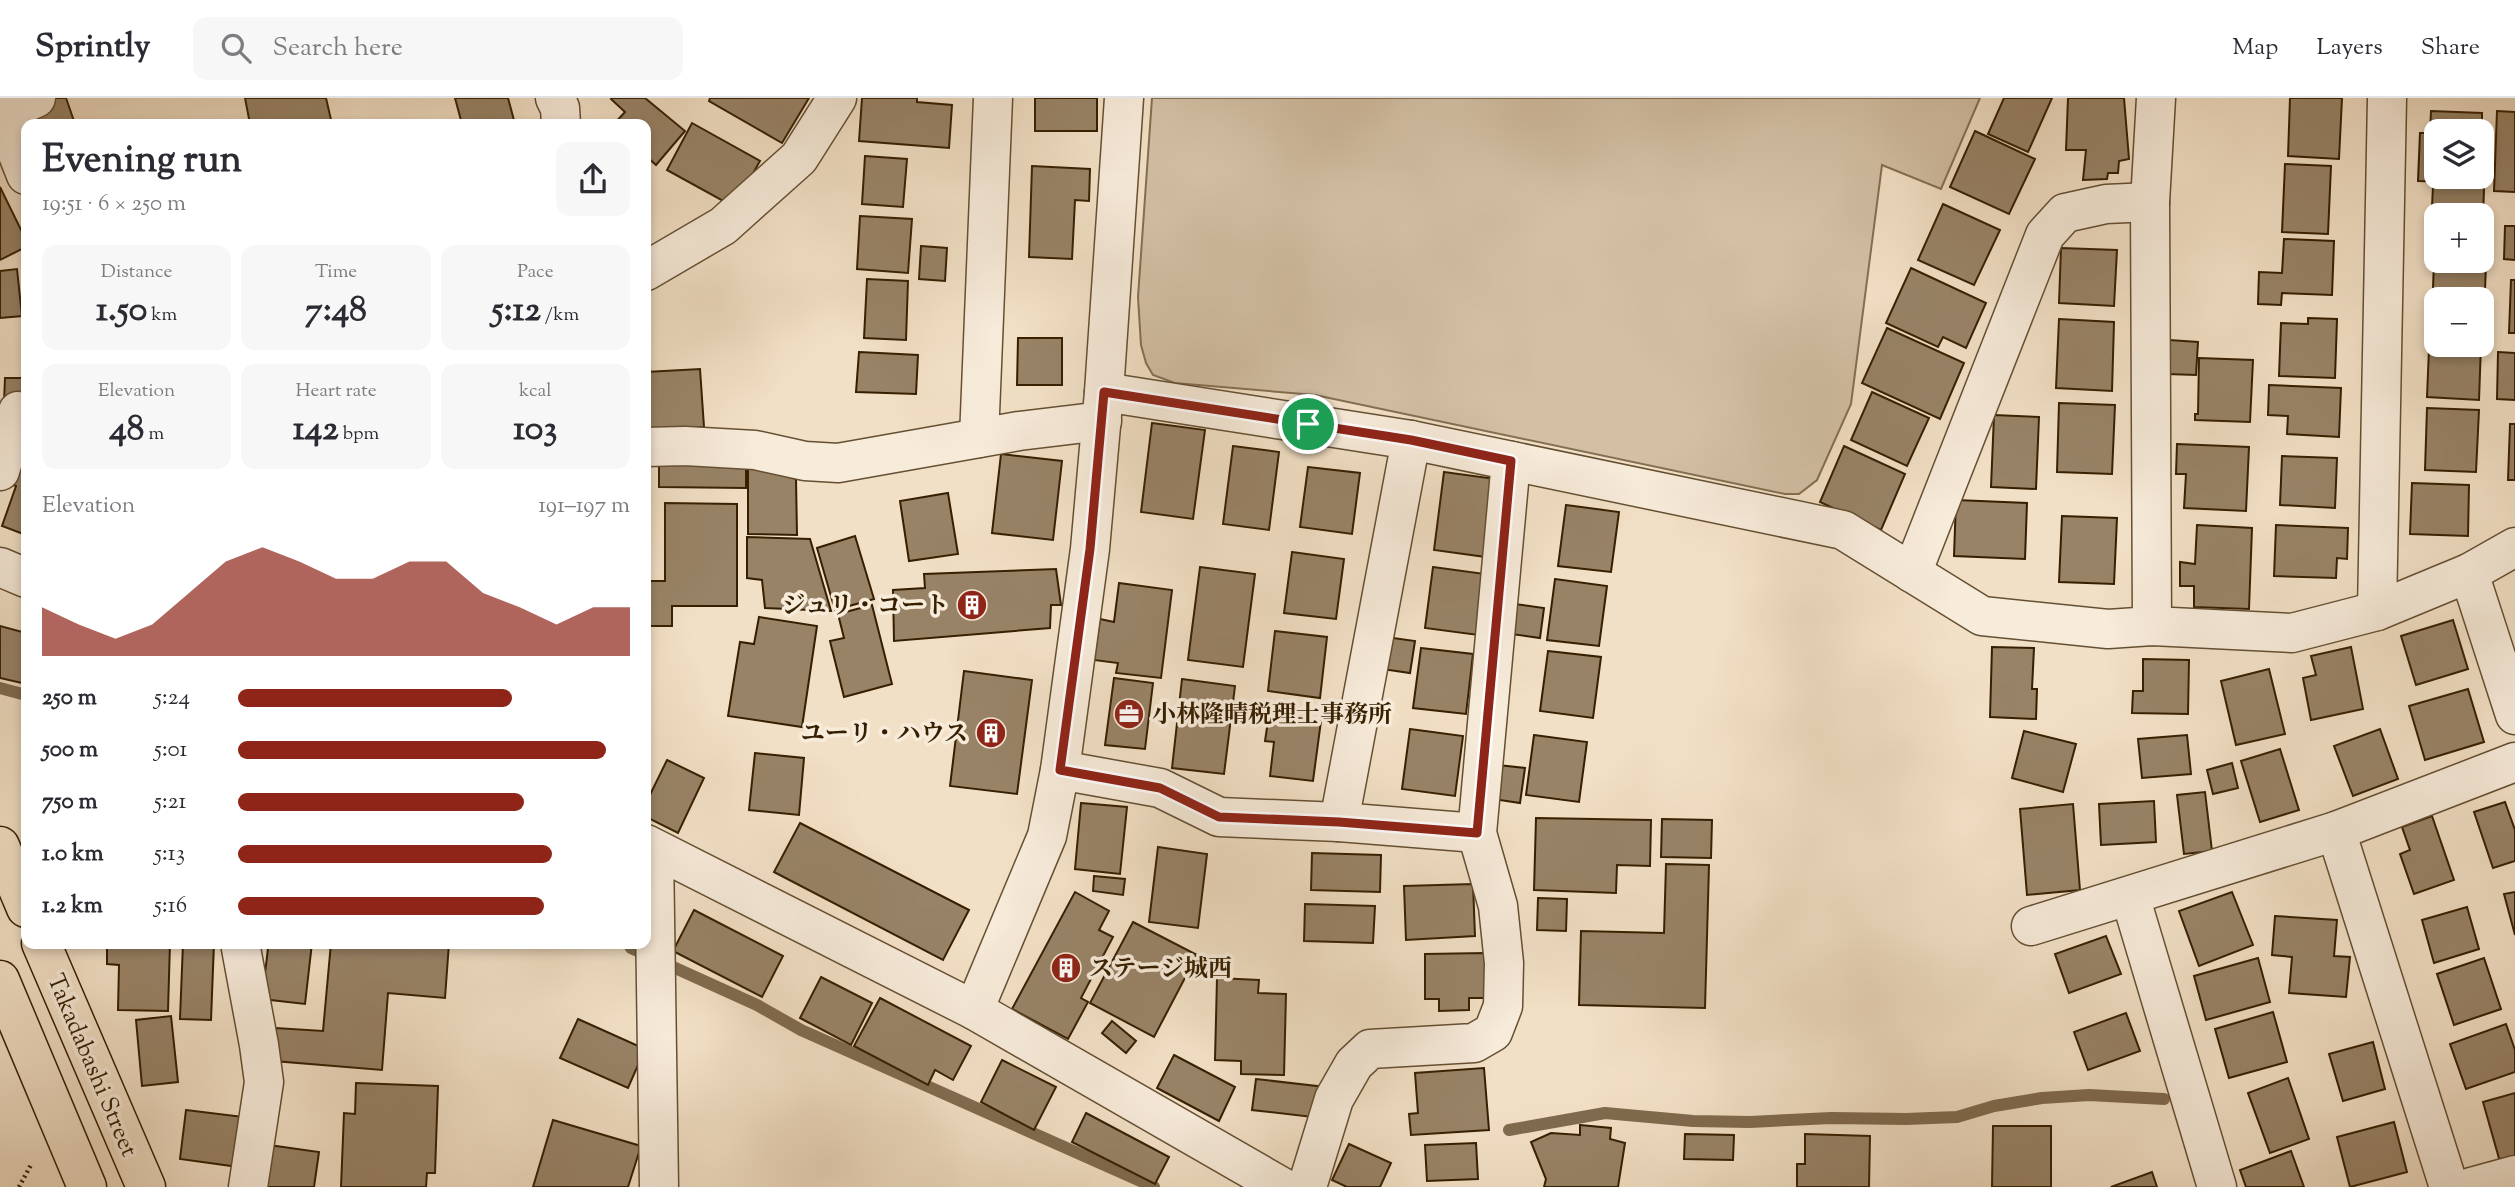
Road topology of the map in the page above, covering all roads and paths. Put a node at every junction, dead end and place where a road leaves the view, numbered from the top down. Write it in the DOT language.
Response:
graph roads {
  1 [pos="837,98"];
  2 [pos="993,98"];
  3 [pos="1124,98"];
  4 [pos="2156,98"];
  5 [pos="2387,98"];
  6 [pos="13,107"];
  7 [pos="21,149"];
  8 [pos="2150,202"];
  9 [pos="651,268"];
  10 [pos="1103,406"];
  11 [pos="18,411"];
  12 [pos="979,438"];
  13 [pos="1411,440"];
  14 [pos="651,447"];
  15 [pos="1511,461"];
  16 [pos="0,471"];
  17 [pos="2515,547"];
  18 [pos="0,567"];
  19 [pos="1912,573"];
  20 [pos="2469,573"];
  21 [pos="21,576"];
  22 [pos="2377,611"];
  23 [pos="2152,626"];
  24 [pos="2515,715"];
  25 [pos="2515,762"];
  26 [pos="1060,770"];
  27 [pos="1339,822"];
  28 [pos="2336,831"];
  29 [pos="1477,833"];
  30 [pos="0,848"];
  31 [pos="651,848"];
  32 [pos="21,849"];
  33 [pos="651,865"];
  34 [pos="21,896"];
  35 [pos="2130,896"];
  36 [pos="2031,926"];
  37 [pos="44,949"];
  38 [pos="241,949"];
  39 [pos="0,980"];
  40 [pos="974,1010"];
  41 [pos="2515,1175"];
  42 [pos="87,1187"];
  43 [pos="146,1187"];
  44 [pos="248,1187"];
  45 [pos="659,1187"];
  46 [pos="1282,1187"];
  47 [pos="1307,1187"];
  48 [pos="2217,1187"];
  49 [pos="2449,1187"];
  50 [pos="2472,1187"];
  1 -- 9 [label="street"];
  2 -- 12 [label="street"];
  3 -- 10 [label="street"];
  4 -- 8 [label="street"];
  5 -- 22 [label="street"];
  6 -- 7 [label="street"];
  8 -- 19 [label="street"];
  8 -- 23 [label="street"];
  10 -- 12 [label="street"];
  10 -- 13 [label="street"];
  10 -- 26 [label="street"];
  11 -- 16 [label="street"];
  12 -- 14 [label="street"];
  13 -- 15 [label="street"];
  13 -- 27 [label="street"];
  15 -- 19 [label="street"];
  15 -- 29 [label="street"];
  17 -- 20 [label="street"];
  18 -- 21 [label="street"];
  19 -- 23 [label="street"];
  20 -- 22 [label="street"];
  20 -- 24 [label="street"];
  22 -- 23 [label="street"];
  25 -- 28 [label="street"];
  26 -- 27 [label="street"];
  26 -- 40 [label="street"];
  27 -- 29 [label="street"];
  28 -- 35 [label="street"];
  28 -- 49 [label="street"];
  29 -- 47 [label="street"];
  30 -- 32 [label="street"];
  30 -- 34 [label="highway"];
  31 -- 40 [label="street"];
  33 -- 45 [label="street"];
  35 -- 36 [label="street"];
  35 -- 48 [label="street"];
  37 -- 43 [label="highway, Takadabashi Street"];
  38 -- 44 [label="street"];
  39 -- 42 [label="highway"];
  40 -- 46 [label="street"];
  41 -- 50 [label="street"];
}
